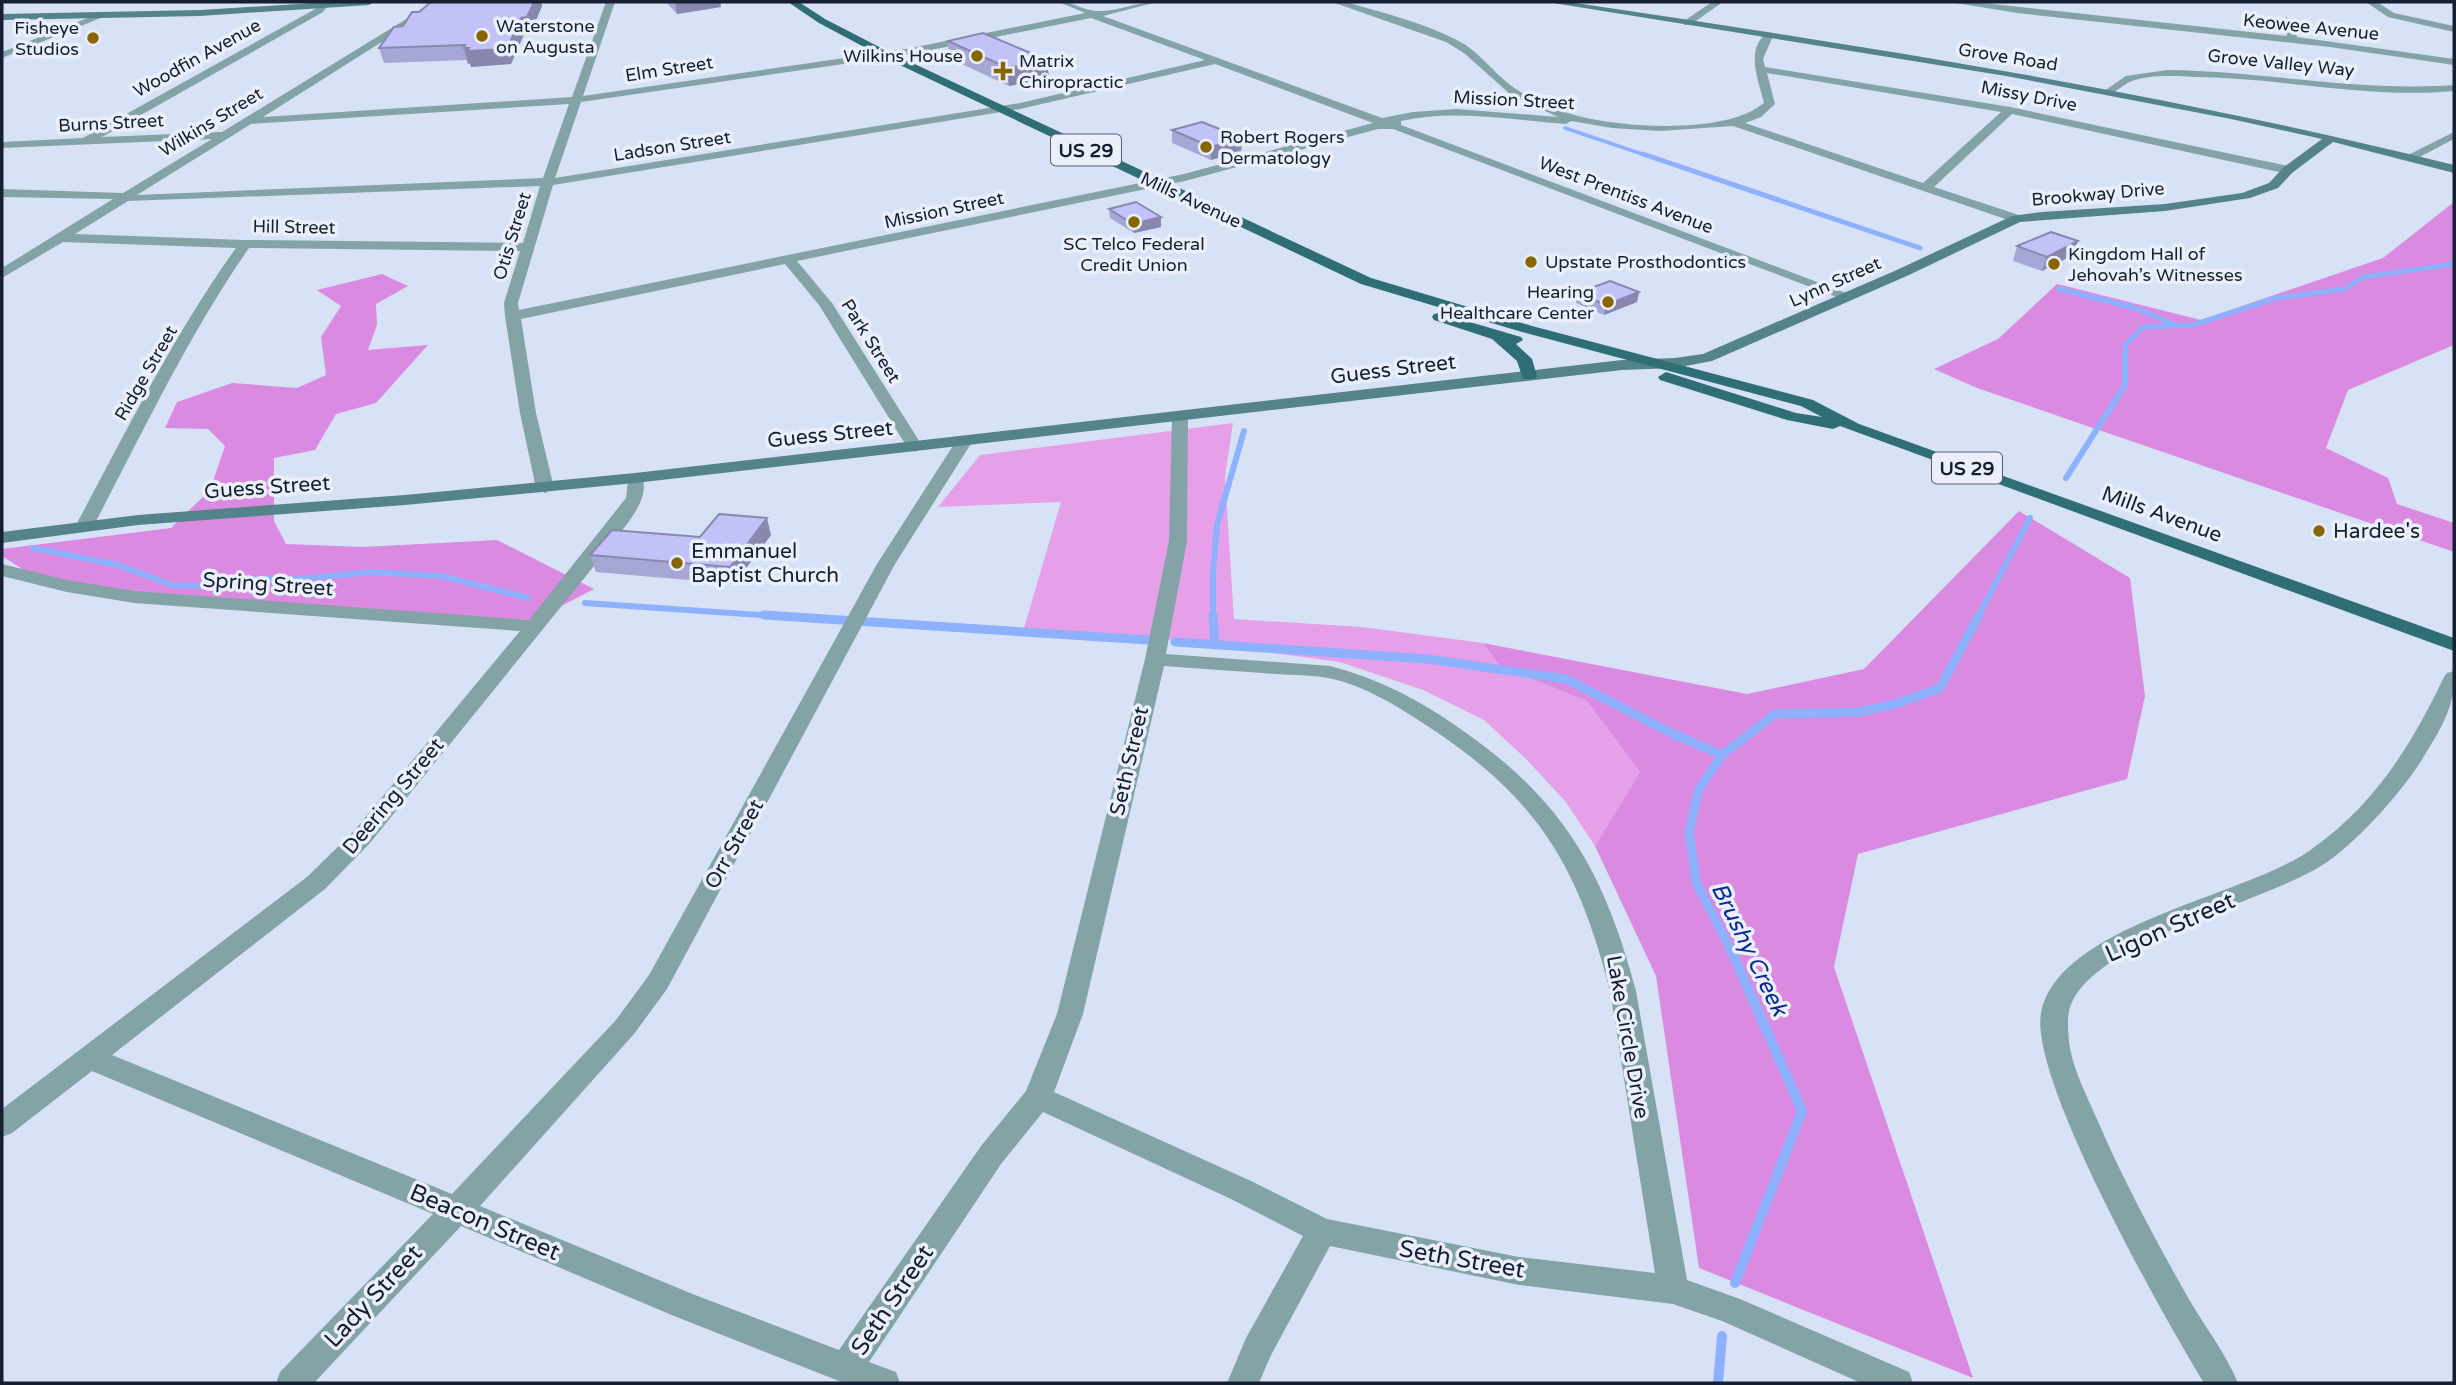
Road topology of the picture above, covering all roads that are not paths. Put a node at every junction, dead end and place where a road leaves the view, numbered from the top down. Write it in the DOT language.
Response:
graph roads {
  1 [pos="369,2"];
  2 [pos="440,2"];
  3 [pos="610,2"];
  4 [pos="793,2"];
  5 [pos="1063,2"];
  6 [pos="1153,2"];
  7 [pos="1337,2"];
  8 [pos="1552,2"];
  9 [pos="1718,2"];
  10 [pos="1955,2"];
  11 [pos="2371,2"];
  12 [pos="324,4"];
  13 [pos="1096,14"];
  14 [pos="103,15"];
  15 [pos="2,18"];
  16 [pos="2286,20"];
  17 [pos="1687,23"];
  18 [pos="2454,29"];
  19 [pos="1769,36"];
  20 [pos="2293,40"];
  21 [pos="885,54"];
  22 [pos="2,55"];
  23 [pos="1217,60"];
  24 [pos="2454,62"];
  25 [pos="1759,69"];
  26 [pos="2454,88"];
  27 [pos="2109,91"];
  28 [pos="575,100"];
  29 [pos="1001,109"];
  30 [pos="2010,110"];
  31 [pos="248,121"];
  32 [pos="1592,122"];
  33 [pos="1386,123"];
  34 [pos="1735,123"];
  35 [pos="222,135"];
  36 [pos="2454,135"];
  37 [pos="2331,138"];
  38 [pos="86,141"];
  39 [pos="43,144"];
  40 [pos="2,145"];
  41 [pos="12,157"];
  42 [pos="2410,157"];
  43 [pos="2454,169"];
  44 [pos="2288,170"];
  45 [pos="1155,183"];
  46 [pos="547,184"];
  47 [pos="1925,188"];
  48 [pos="2,193"];
  49 [pos="125,197"];
  50 [pos="2017,219"];
  51 [pos="61,238"];
  52 [pos="245,244"];
  53 [pos="526,247"];
  54 [pos="789,261"];
  55 [pos="4,271"];
  56 [pos="1366,281"];
  57 [pos="1847,296"];
  58 [pos="512,316"];
  59 [pos="1499,336"];
  60 [pos="1662,363"];
  61 [pos="1622,365"];
  62 [pos="1529,376"];
  63 [pos="1180,418"];
  64 [pos="1853,427"];
  65 [pos="964,442"];
  66 [pos="915,447"];
  67 [pos="635,478"];
  68 [pos="545,488"];
  69 [pos="85,525"];
  70 [pos="2,538"];
  71 [pos="2,570"];
  72 [pos="533,626"];
  73 [pos="2454,645"];
  74 [pos="1155,659"];
  75 [pos="2454,677"];
  76 [pos="88,1058"];
  77 [pos="1038,1097"];
  78 [pos="2,1125"];
  79 [pos="454,1210"];
  80 [pos="1322,1231"];
  81 [pos="1673,1290"];
  82 [pos="846,1368"];
  83 [pos="292,1383"];
  84 [pos="884,1383"];
  85 [pos="1243,1383"];
  86 [pos="1897,1383"];
  87 [pos="2222,1383"];
  1 -- 12 [label="street"];
  2 -- 31 [label="street, Wilkins Street"];
  3 -- 28 [label="street, Otis Street"];
  4 -- 21 [label="main road, Mills Avenue / US 29"];
  5 -- 13 [label="street, West Prentiss Avenue"];
  6 -- 13 [label="street, Elm Street"];
  7 -- 32 [label="street"];
  8 -- 17 [label="street, Grove Road"];
  9 -- 17 [label="street"];
  10 -- 20 [label="street, Keowee Avenue"];
  11 -- 18 [label="street"];
  12 -- 14 [label="street"];
  12 -- 38 [label="street, Woodfin Avenue"];
  13 -- 21 [label="street, Elm Street"];
  13 -- 23 [label="street, West Prentiss Avenue"];
  14 -- 15 [label="street"];
  14 -- 22 [label="street"];
  16 -- 20 [label="street"];
  17 -- 19 [label="street, Grove Road"];
  19 -- 25 [label="street"];
  19 -- 27 [label="street, Grove Road"];
  20 -- 24 [label="street, Keowee Avenue"];
  21 -- 28 [label="street, Elm Street"];
  21 -- 29 [label="main road, Mills Avenue / US 29"];
  23 -- 29 [label="street, Ladson Street"];
  23 -- 33 [label="street, West Prentiss Avenue"];
  25 -- 30 [label="street, Missy Drive"];
  25 -- 34 [label="street"];
  26 -- 27 [label="street, Grove Valley Way"];
  27 -- 37 [label="street, Grove Road"];
  28 -- 31 [label="street, Elm Street"];
  28 -- 46 [label="street, Otis Street"];
  29 -- 45 [label="main road, Mills Avenue / US 29"];
  29 -- 46 [label="street, Ladson Street"];
  30 -- 44 [label="street, Missy Drive"];
  30 -- 47 [label="street"];
  31 -- 35 [label="street, Wilkins Street"];
  32 -- 33 [label="street, Mission Street"];
  32 -- 34 [label="street, Mission Street"];
  33 -- 45 [label="street, Mission Street"];
  33 -- 57 [label="street, West Prentiss Avenue"];
  34 -- 47 [label="street, Brookway Drive"];
  35 -- 38 [label="street, Burns Street"];
  35 -- 49 [label="street, Wilkins Street"];
  36 -- 42 [label="street"];
  37 -- 42 [label="street, Grove Road"];
  37 -- 44 [label="street, Brookway Drive"];
  38 -- 39 [label="street, Burns Street"];
  39 -- 40 [label="street, Burns Street"];
  39 -- 41 [label="street"];
  42 -- 43 [label="street, Grove Road"];
  44 -- 50 [label="street, Brookway Drive"];
  45 -- 54 [label="street, Mission Street"];
  45 -- 56 [label="main road, Mills Avenue / US 29"];
  46 -- 49 [label="street, Ladson Street"];
  46 -- 53 [label="street, Otis Street"];
  47 -- 50 [label="street, Brookway Drive"];
  48 -- 49 [label="street, Ladson Street"];
  49 -- 51 [label="street, Wilkins Street"];
  50 -- 57 [label="street, Lynn Street"];
  51 -- 52 [label="street, Hill Street"];
  51 -- 55 [label="street, Wilkins Street"];
  52 -- 53 [label="street, Hill Street"];
  52 -- 69 [label="street, Ridge Street"];
  53 -- 58 [label="street, Otis Street"];
  54 -- 58 [label="street, Mission Street"];
  54 -- 66 [label="street, Park Street"];
  56 -- 59 [label="main road, Mills Avenue / US 29"];
  56 -- 60 [label="main road, Mills Avenue / US 29"];
  57 -- 60 [label="street, Lynn Street"];
  58 -- 68 [label="street, Otis Street"];
  59 -- 61 [label="main road, Mills Avenue / US 29"];
  59 -- 62 [label="main road"];
  60 -- 61 [label="street, Guess Street"];
  60 -- 64 [label="main road, Mills Avenue / US 29"];
  61 -- 62 [label="street, Guess Street"];
  61 -- 64 [label="main road, Mills Avenue / US 29"];
  62 -- 63 [label="street, Guess Street"];
  63 -- 65 [label="street, Guess Street"];
  63 -- 74 [label="street, Seth Street"];
  64 -- 73 [label="main road, Mills Avenue / US 29"];
  65 -- 66 [label="street, Guess Street"];
  65 -- 79 [label="street, Orr Street"];
  66 -- 67 [label="street, Guess Street"];
  67 -- 68 [label="street, Guess Street"];
  67 -- 72 [label="street, Deering Street"];
  68 -- 69 [label="street, Guess Street"];
  69 -- 70 [label="street, Guess Street"];
  71 -- 72 [label="street, Spring Street"];
  72 -- 76 [label="street, Deering Street"];
  74 -- 77 [label="street, Seth Street"];
  74 -- 81 [label="street, Lake Circle Drive"];
  75 -- 87 [label="street, Ligon Street"];
  76 -- 78 [label="street, Deering Street"];
  76 -- 79 [label="street, Beacon Street"];
  77 -- 80 [label="street, Seth Street"];
  77 -- 82 [label="street, Seth Street"];
  79 -- 82 [label="street, Beacon Street"];
  79 -- 83 [label="street, Lady Street"];
  80 -- 81 [label="street, Seth Street"];
  80 -- 85 [label="street"];
  81 -- 86 [label="street, Seth Street"];
  82 -- 84 [label="street, Beacon Street"];
}
